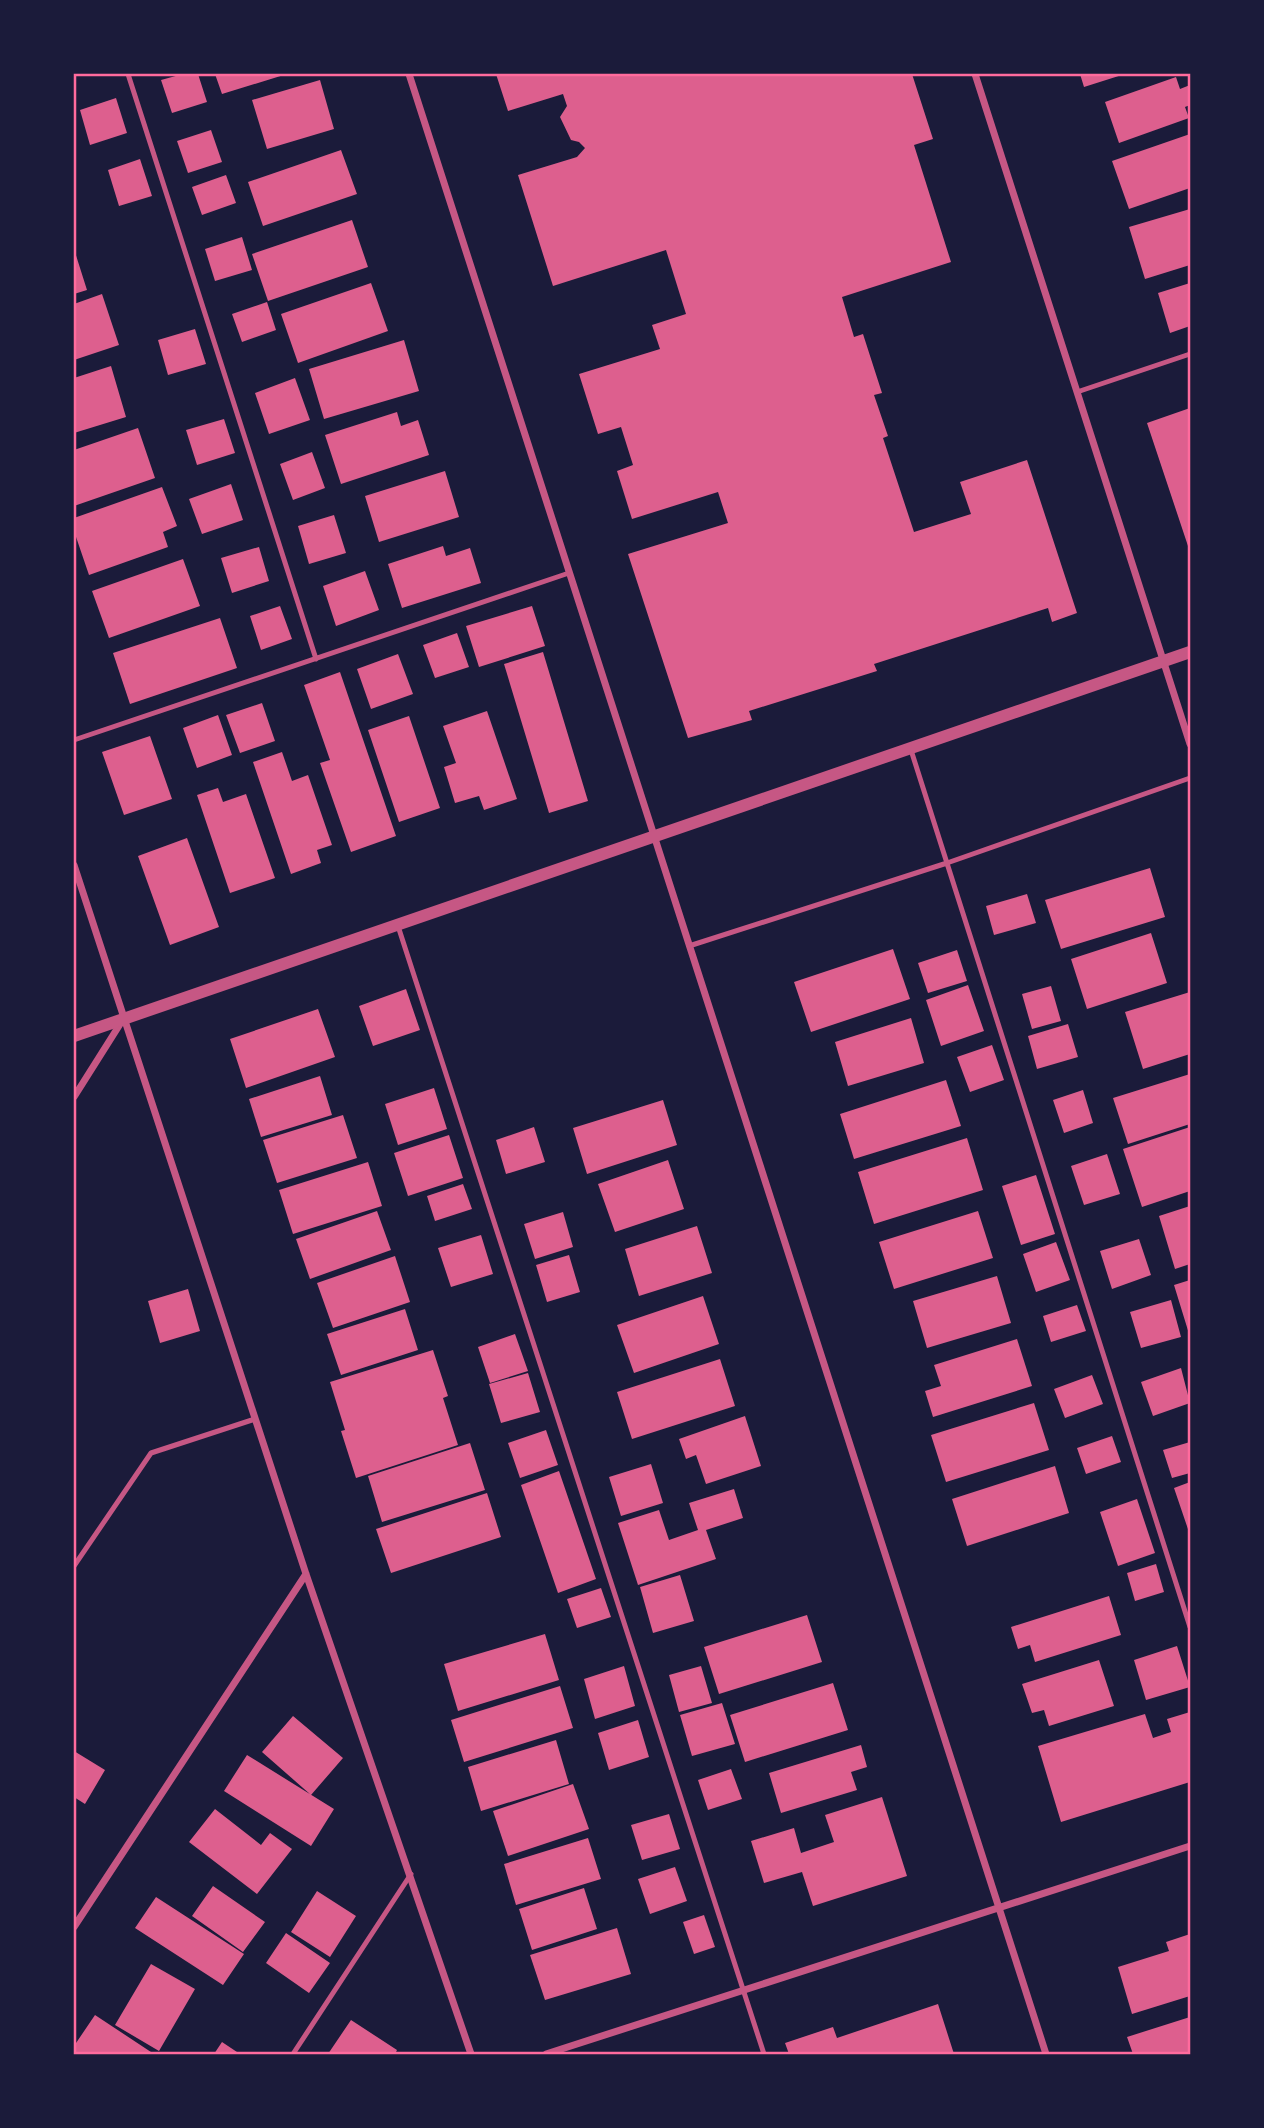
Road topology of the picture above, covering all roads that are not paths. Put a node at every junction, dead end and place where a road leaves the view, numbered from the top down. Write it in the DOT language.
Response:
graph roads {
  1 [pos="128,74"];
  2 [pos="410,74"];
  3 [pos="975,74"];
  4 [pos="1191,354"];
  5 [pos="1077,392"];
  6 [pos="569,573"];
  7 [pos="1191,652"];
  8 [pos="316,659"];
  9 [pos="1163,661"];
  10 [pos="74,740"];
  11 [pos="1191,744"];
  12 [pos="910,748"];
  13 [pos="1191,778"];
  14 [pos="653,836"];
  15 [pos="947,863"];
  16 [pos="74,864"];
  17 [pos="398,925"];
  18 [pos="689,946"];
  19 [pos="124,1019"];
  20 [pos="74,1036"];
  21 [pos="74,1097"];
  22 [pos="255,1419"];
  23 [pos="74,1566"];
  24 [pos="306,1574"];
  25 [pos="1191,1627"];
  26 [pos="1191,1846"];
  27 [pos="411,1874"];
  28 [pos="999,1909"];
  29 [pos="74,1927"];
  30 [pos="744,1991"];
  31 [pos="293,2054"];
  32 [pos="471,2054"];
  33 [pos="546,2054"];
  34 [pos="764,2054"];
  35 [pos="1046,2054"];
  1 -- 8 [label="lane"];
  2 -- 6 [label="street"];
  3 -- 5 [label="street"];
  4 -- 5 [label="lane"];
  5 -- 9 [label="street"];
  6 -- 8 [label="lane"];
  6 -- 14 [label="street"];
  7 -- 9 [label="street"];
  8 -- 10 [label="lane"];
  9 -- 11 [label="street"];
  9 -- 12 [label="street"];
  12 -- 14 [label="street"];
  12 -- 15 [label="lane"];
  13 -- 15 [label="lane"];
  14 -- 17 [label="street"];
  14 -- 18 [label="street"];
  15 -- 18 [label="lane"];
  15 -- 25 [label="lane"];
  16 -- 19 [label="street"];
  17 -- 19 [label="street"];
  17 -- 30 [label="lane"];
  18 -- 28 [label="street"];
  19 -- 20 [label="street"];
  19 -- 21 [label="street"];
  19 -- 22 [label="street"];
  22 -- 23 [label="lane"];
  22 -- 24 [label="street"];
  24 -- 27 [label="street"];
  24 -- 29 [label="street"];
  26 -- 28 [label="street"];
  27 -- 31 [label="lane"];
  27 -- 32 [label="street"];
  28 -- 30 [label="street"];
  28 -- 35 [label="street"];
  30 -- 33 [label="street"];
  30 -- 34 [label="lane"];
}
